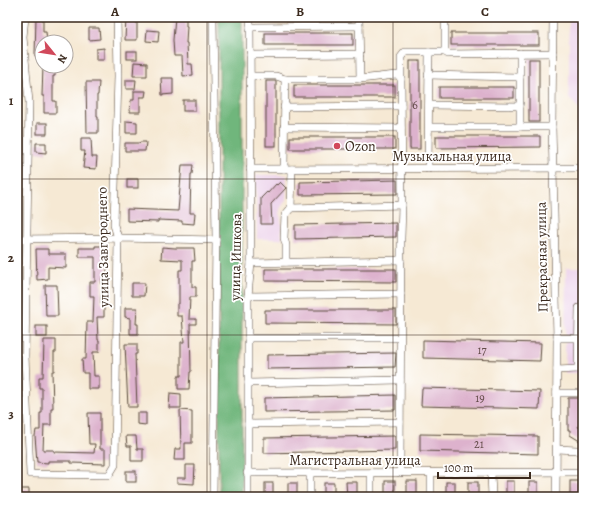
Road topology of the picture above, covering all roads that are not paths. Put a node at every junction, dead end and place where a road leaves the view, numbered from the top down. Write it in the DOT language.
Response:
graph roads {
  1 [pos="25,17"];
  2 [pos="117,17"];
  3 [pos="213,17"];
  4 [pos="250,17"];
  5 [pos="359,17"];
  6 [pos="445,17"];
  7 [pos="553,17"];
  8 [pos="359,26"];
  9 [pos="250,27"];
  10 [pos="429,52"];
  11 [pos="445,52"];
  12 [pos="520,53"];
  13 [pos="553,53"];
  14 [pos="360,54"];
  15 [pos="250,55"];
  16 [pos="428,75"];
  17 [pos="250,76"];
  18 [pos="520,77"];
  19 [pos="285,79"];
  20 [pos="360,79"];
  21 [pos="401,79"];
  22 [pos="429,105"];
  23 [pos="401,106"];
  24 [pos="520,106"];
  25 [pos="284,107"];
  26 [pos="284,127"];
  27 [pos="428,127"];
  28 [pos="520,127"];
  29 [pos="552,127"];
  30 [pos="402,128"];
  31 [pos="553,168"];
  32 [pos="583,168"];
  33 [pos="250,169"];
  34 [pos="288,169"];
  35 [pos="402,169"];
  36 [pos="428,169"];
  37 [pos="402,205"];
  38 [pos="291,208"];
  39 [pos="118,238"];
  40 [pos="17,239"];
  41 [pos="28,239"];
  42 [pos="216,240"];
  43 [pos="401,260"];
  44 [pos="286,262"];
  45 [pos="251,263"];
  46 [pos="401,294"];
  47 [pos="248,296"];
  48 [pos="583,307"];
  49 [pos="248,338"];
  50 [pos="400,338"];
  51 [pos="557,338"];
  52 [pos="578,338"];
  53 [pos="580,369"];
  54 [pos="557,370"];
  55 [pos="400,380"];
  56 [pos="248,383"];
  57 [pos="557,393"];
  58 [pos="583,393"];
  59 [pos="400,422"];
  60 [pos="248,424"];
  61 [pos="557,449"];
  62 [pos="583,453"];
  63 [pos="555,472"];
  64 [pos="583,472"];
  65 [pos="310,473"];
  66 [pos="371,473"];
  67 [pos="400,473"];
  68 [pos="431,473"];
  69 [pos="492,473"];
  70 [pos="247,474"];
  71 [pos="213,497"];
  72 [pos="248,497"];
  73 [pos="310,497"];
  74 [pos="371,497"];
  75 [pos="431,497"];
  76 [pos="492,497"];
  77 [pos="556,497"];
  1 -- 41 [label="street"];
  2 -- 39 [label="street, улица Завгороднего"];
  3 -- 42 [label="street, улица Ишкова"];
  4 -- 9 [label="street, улица Ишкова"];
  5 -- 8 [label="street"];
  6 -- 11 [label="street"];
  7 -- 13 [label="street, Прекрасная улица"];
  8 -- 9 [label="street"];
  8 -- 14 [label="street"];
  9 -- 15 [label="street, улица Ишкова"];
  10 -- 11 [label="street"];
  10 -- 16 [label="street"];
  10 -- 21 [label="street"];
  11 -- 12 [label="street"];
  12 -- 13 [label="street"];
  12 -- 18 [label="street"];
  13 -- 29 [label="street, Прекрасная улица"];
  14 -- 15 [label="street"];
  14 -- 20 [label="street"];
  15 -- 17 [label="street, улица Ишкова"];
  16 -- 18 [label="street"];
  16 -- 22 [label="street"];
  17 -- 19 [label="street"];
  17 -- 33 [label="street, улица Ишкова"];
  18 -- 24 [label="street"];
  19 -- 20 [label="street"];
  19 -- 25 [label="street"];
  20 -- 21 [label="street"];
  21 -- 23 [label="street"];
  22 -- 24 [label="street"];
  22 -- 27 [label="street"];
  23 -- 25 [label="street"];
  23 -- 30 [label="street"];
  24 -- 28 [label="street"];
  25 -- 26 [label="street"];
  26 -- 30 [label="street"];
  26 -- 34 [label="street"];
  27 -- 28 [label="street"];
  27 -- 36 [label="street"];
  28 -- 29 [label="street"];
  29 -- 31 [label="street, Прекрасная улица"];
  30 -- 35 [label="street"];
  31 -- 32 [label="street, Музыкальная улица"];
  31 -- 36 [label="street, Музыкальная улица"];
  31 -- 51 [label="street, Прекрасная улица"];
  33 -- 34 [label="street, Музыкальная улица"];
  33 -- 45 [label="street, улица Ишкова"];
  34 -- 35 [label="street, Музыкальная улица"];
  34 -- 38 [label="street"];
  35 -- 36 [label="street, Музыкальная улица"];
  35 -- 37 [label="street"];
  37 -- 38 [label="street"];
  37 -- 43 [label="street"];
  38 -- 44 [label="street"];
  39 -- 41 [label="street"];
  39 -- 41 [label="street, улица Завгороднего"];
  39 -- 42 [label="street"];
  40 -- 41 [label="street"];
  42 -- 71 [label="street, улица Ишкова"];
  43 -- 44 [label="street"];
  43 -- 46 [label="street"];
  44 -- 45 [label="street"];
  45 -- 47 [label="street, улица Ишкова"];
  46 -- 47 [label="street"];
  46 -- 50 [label="street"];
  47 -- 49 [label="street, улица Ишкова"];
  48 -- 52 [label="street"];
  49 -- 50 [label="street"];
  49 -- 56 [label="street, улица Ишкова"];
  50 -- 55 [label="street"];
  51 -- 52 [label="street"];
  51 -- 54 [label="street, Прекрасная улица"];
  52 -- 53 [label="street"];
  53 -- 54 [label="street"];
  54 -- 57 [label="street, Прекрасная улица"];
  55 -- 56 [label="street"];
  55 -- 59 [label="street"];
  56 -- 60 [label="street, улица Ишкова"];
  57 -- 58 [label="street"];
  57 -- 61 [label="street, Прекрасная улица"];
  59 -- 60 [label="street"];
  59 -- 67 [label="street"];
  60 -- 70 [label="street, улица Ишкова"];
  61 -- 62 [label="street"];
  61 -- 63 [label="street, Прекрасная улица"];
  63 -- 64 [label="street, Магистральная улица"];
  63 -- 69 [label="street, Магистральная улица"];
  63 -- 77 [label="street, Прекрасная улица"];
  65 -- 66 [label="street, Магистральная улица"];
  65 -- 70 [label="street, Магистральная улица"];
  65 -- 73 [label="street"];
  66 -- 67 [label="street, Магистральная улица"];
  66 -- 74 [label="street"];
  67 -- 68 [label="street, Магистральная улица"];
  68 -- 69 [label="street, Магистральная улица"];
  68 -- 75 [label="street"];
  69 -- 76 [label="street"];
  70 -- 72 [label="street, улица Ишкова"];
}
